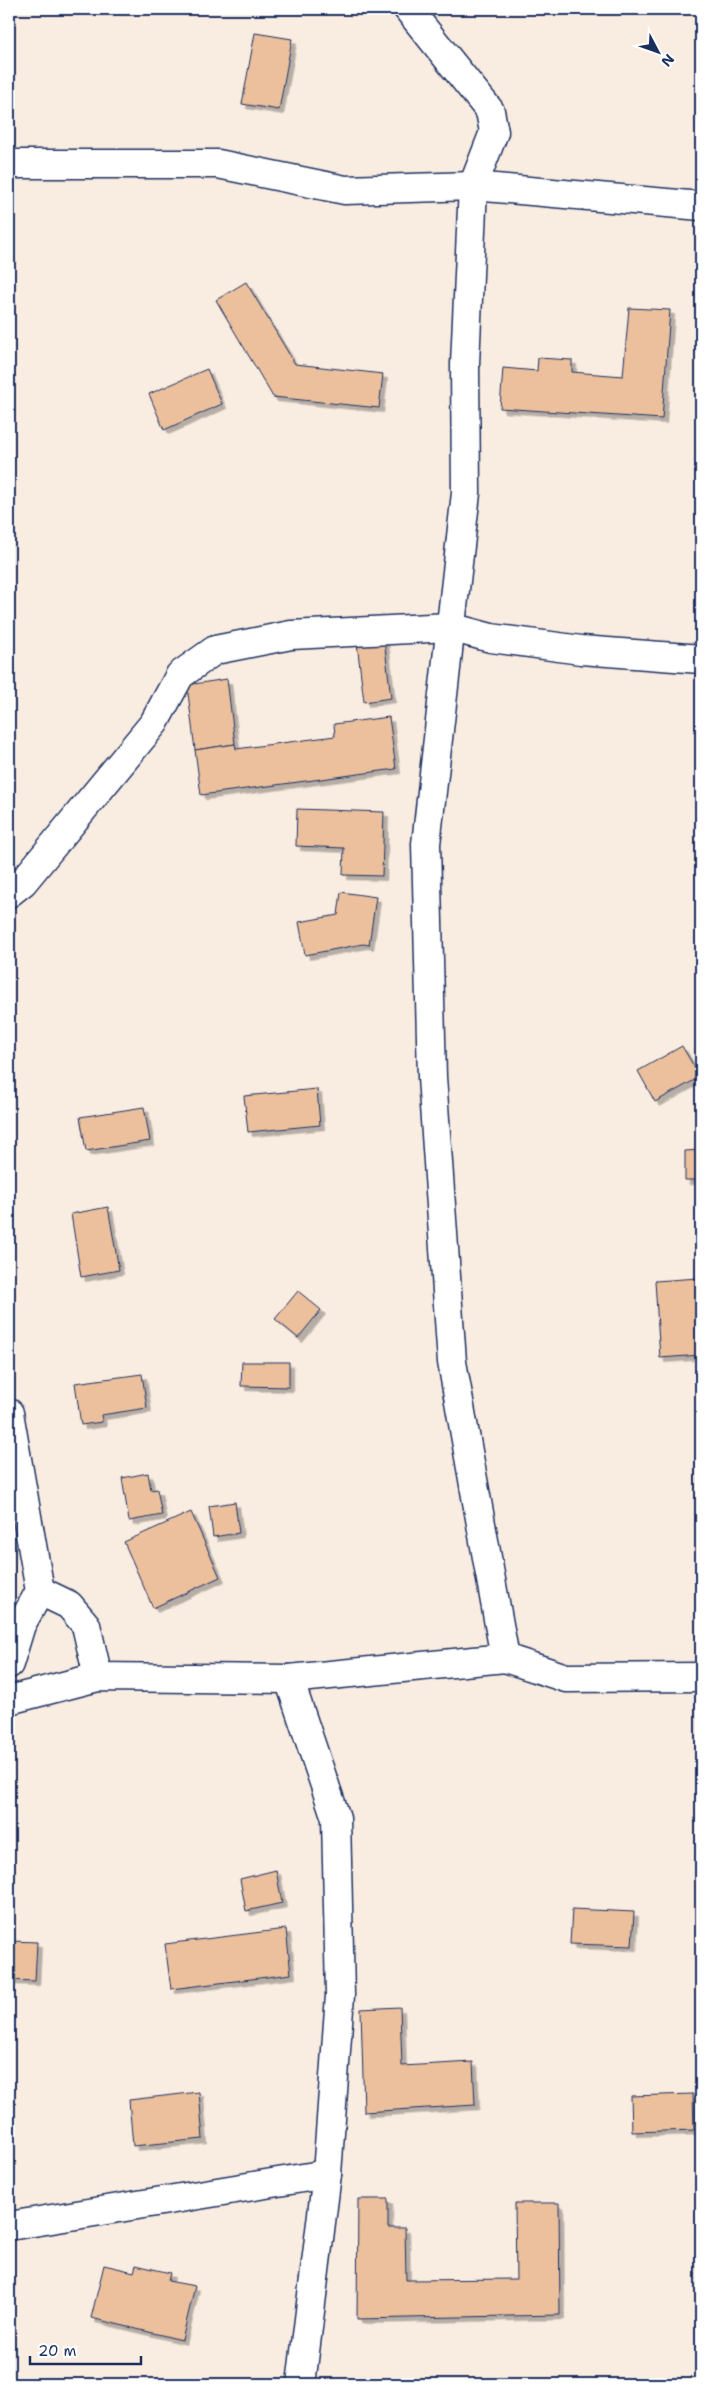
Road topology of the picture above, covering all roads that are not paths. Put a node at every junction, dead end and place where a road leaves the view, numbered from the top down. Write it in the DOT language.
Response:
graph roads {
  1 [pos="408,9"];
  2 [pos="9,164"];
  3 [pos="473,186"];
  4 [pos="701,206"];
  5 [pos="450,628"];
  6 [pos="701,658"];
  7 [pos="9,893"];
  8 [pos="9,1413"];
  9 [pos="40,1592"];
  10 [pos="505,1658"];
  11 [pos="9,1664"];
  12 [pos="9,1668"];
  13 [pos="98,1677"];
  14 [pos="701,1677"];
  15 [pos="289,1679"];
  16 [pos="9,1700"];
  17 [pos="327,2174"];
  18 [pos="9,2226"];
  19 [pos="300,2384"];
  1 -- 3 [label="street"];
  2 -- 3 [label="street"];
  3 -- 4 [label="street"];
  3 -- 5 [label="street"];
  5 -- 6 [label="street"];
  5 -- 7 [label="street"];
  5 -- 10 [label="street"];
  8 -- 9 [label="street"];
  9 -- 11 [label="street"];
  9 -- 13 [label="street"];
  10 -- 14 [label="street"];
  10 -- 15 [label="street"];
  12 -- 16 [label="street"];
  13 -- 15 [label="street"];
  13 -- 16 [label="street"];
  15 -- 17 [label="street"];
  17 -- 18 [label="street"];
  17 -- 19 [label="street"];
}
